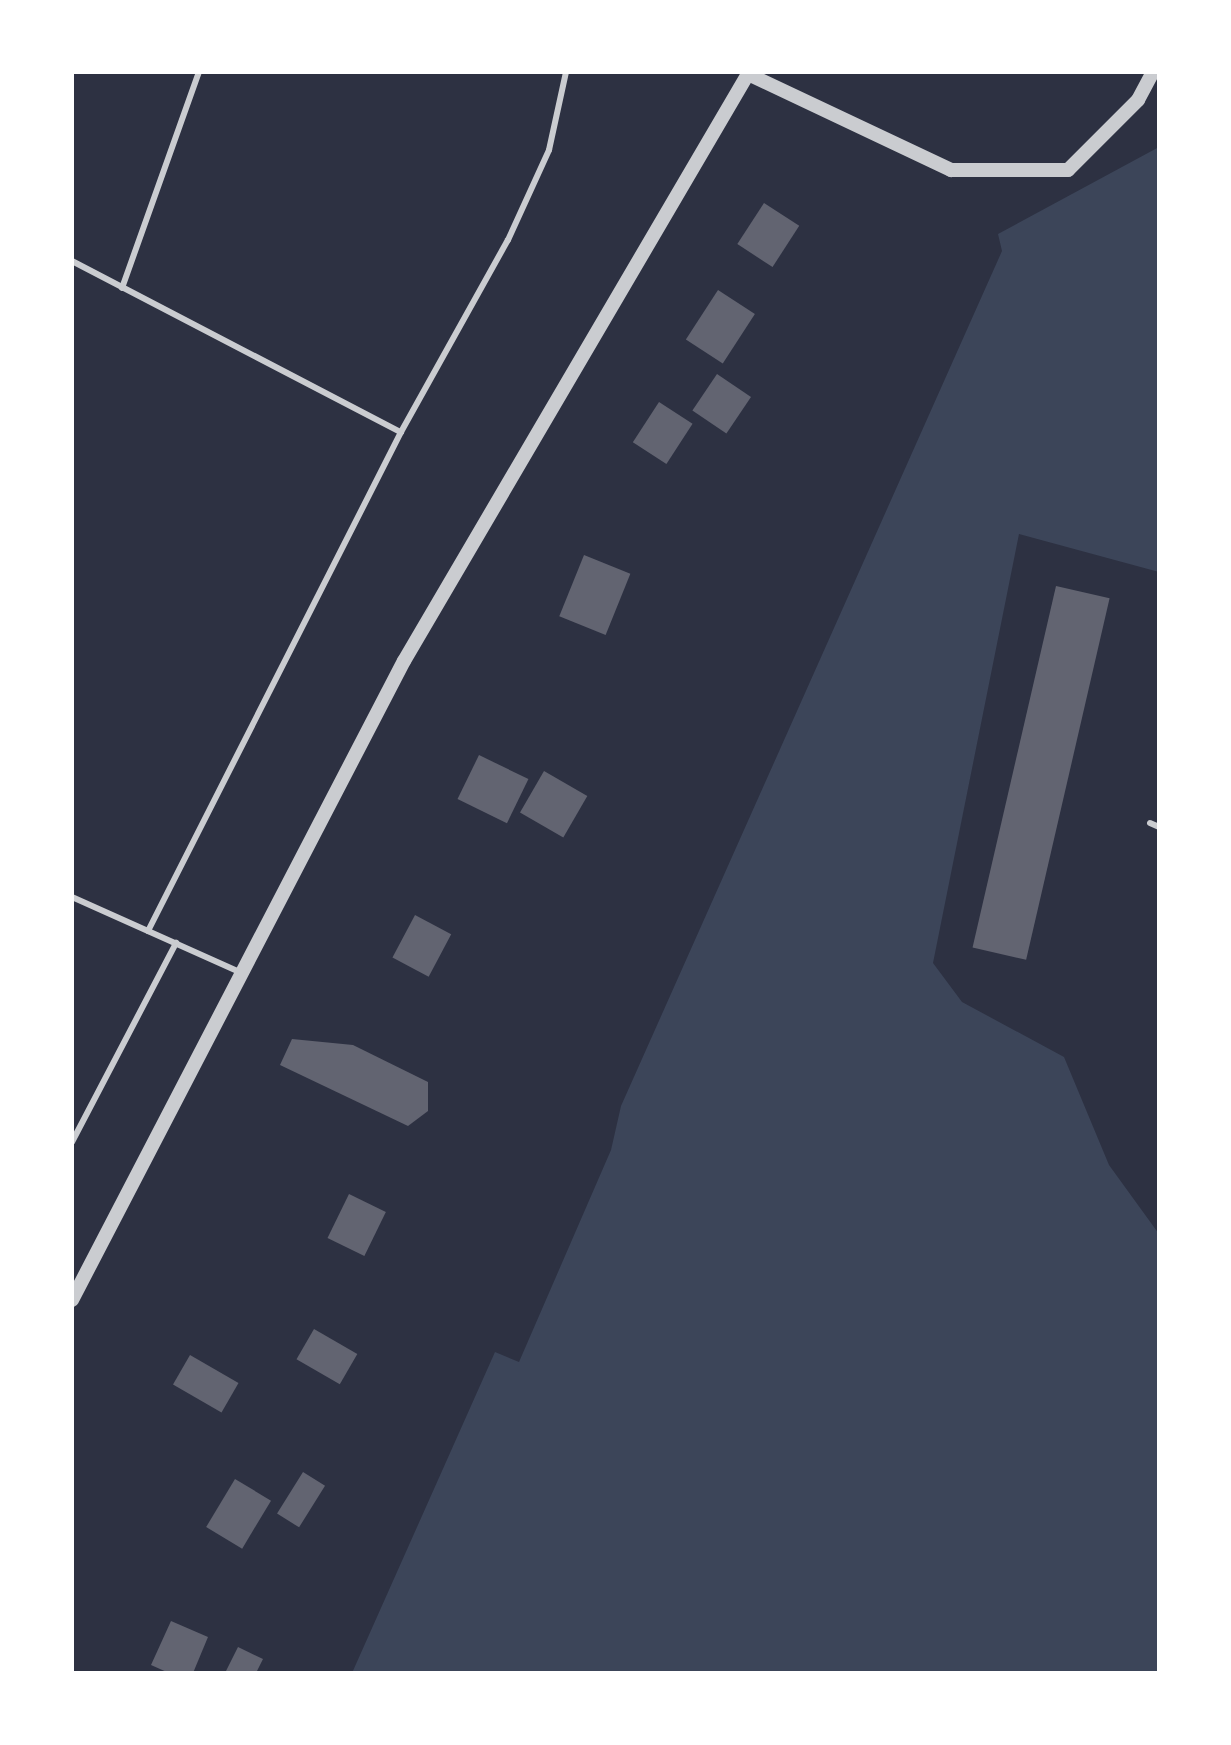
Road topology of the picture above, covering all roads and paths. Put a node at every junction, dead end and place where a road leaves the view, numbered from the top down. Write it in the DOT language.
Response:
graph roads {
  1 [pos="199,72"];
  2 [pos="566,72"];
  3 [pos="1153,72"];
  4 [pos="72,261"];
  5 [pos="122,288"];
  6 [pos="401,432"];
  7 [pos="1150,823"];
  8 [pos="1159,827"];
  9 [pos="72,897"];
  10 [pos="148,931"];
  11 [pos="176,943"];
  12 [pos="242,973"];
  13 [pos="72,1142"];
  14 [pos="72,1300"];
  1 -- 5 [label="lane"];
  2 -- 6 [label="lane"];
  3 -- 12 [label="street"];
  4 -- 5 [label="lane"];
  5 -- 6 [label="lane"];
  6 -- 10 [label="lane"];
  7 -- 8 [label="lane"];
  9 -- 10 [label="lane"];
  10 -- 11 [label="lane"];
  11 -- 12 [label="lane"];
  11 -- 13 [label="lane"];
  12 -- 14 [label="street"];
}
